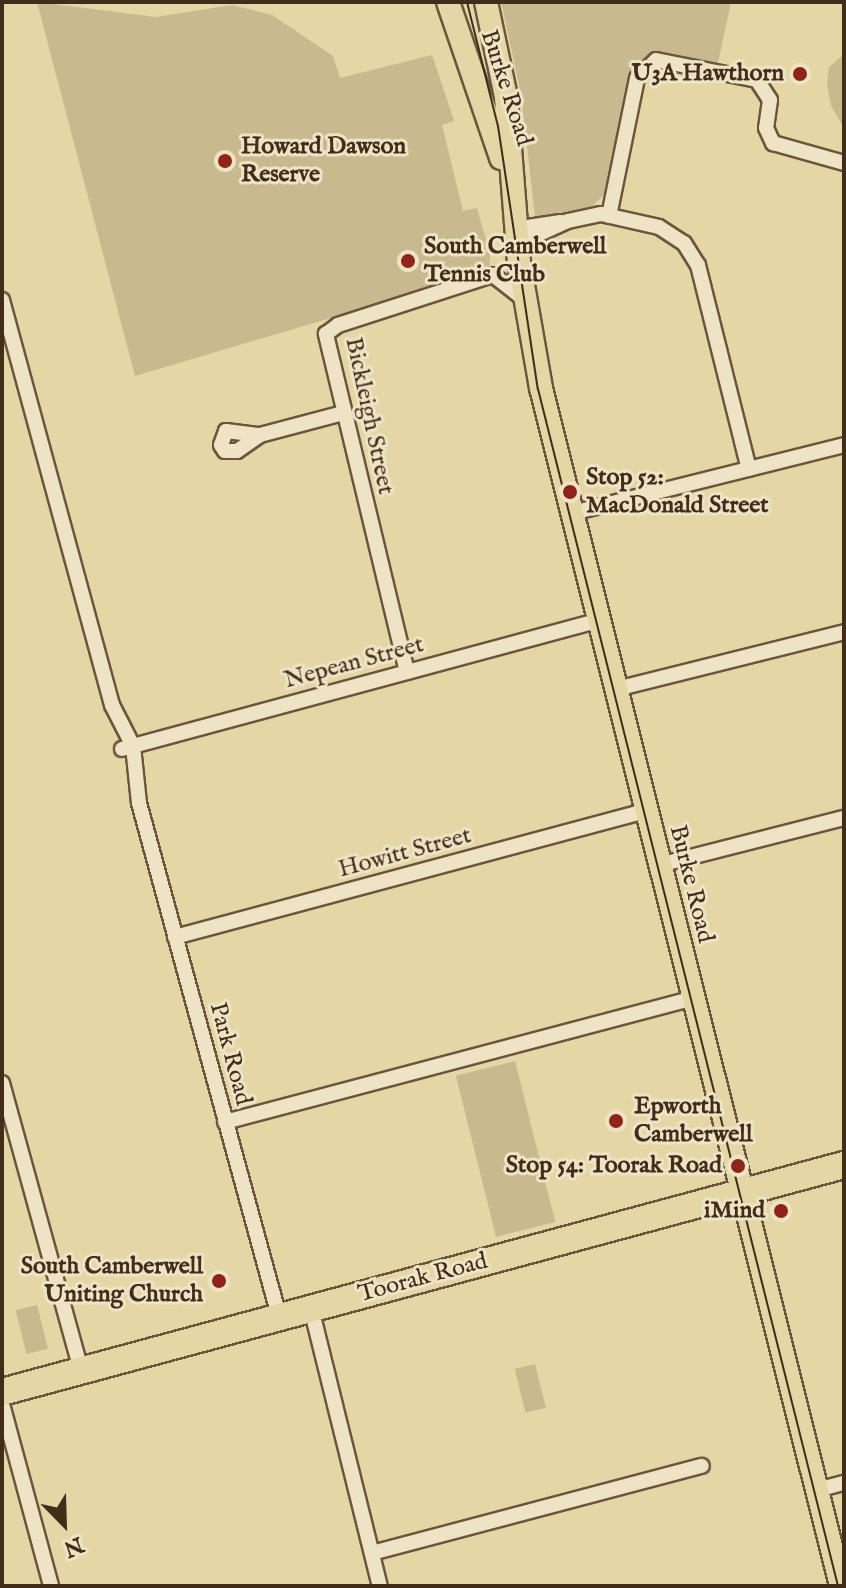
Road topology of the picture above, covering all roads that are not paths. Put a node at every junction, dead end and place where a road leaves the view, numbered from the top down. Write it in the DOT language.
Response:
graph roads {
  1 [pos="448,2"];
  2 [pos="486,2"];
  3 [pos="844,163"];
  4 [pos="511,190"];
  5 [pos="609,216"];
  6 [pos="516,237"];
  7 [pos="524,299"];
  8 [pos="2,300"];
  9 [pos="343,413"];
  10 [pos="260,435"];
  11 [pos="844,445"];
  12 [pos="749,469"];
  13 [pos="572,513"];
  14 [pos="599,620"];
  15 [pos="844,632"];
  16 [pos="407,672"];
  17 [pos="616,689"];
  18 [pos="127,748"];
  19 [pos="646,811"];
  20 [pos="844,818"];
  21 [pos="659,865"];
  22 [pos="175,937"];
  23 [pos="693,998"];
  24 [pos="2,1083"];
  25 [pos="225,1122"];
  26 [pos="844,1165"];
  27 [pos="741,1192"];
  28 [pos="311,1308"];
  29 [pos="279,1316"];
  30 [pos="81,1370"];
  31 [pos="2,1392"];
  32 [pos="2,1404"];
  33 [pos="702,1466"];
  34 [pos="844,1483"];
  35 [pos="817,1490"];
  36 [pos="372,1553"];
  37 [pos="51,1586"];
  38 [pos="380,1586"];
  39 [pos="841,1586"];
  1 -- 4 [label="main road, Burke Road"];
  2 -- 4 [label="main road, Burke Road"];
  3 -- 5 [label="street"];
  4 -- 6 [label="main road, Burke Road"];
  5 -- 6 [label="street"];
  5 -- 12 [label="street"];
  6 -- 7 [label="main road, Burke Road"];
  7 -- 9 [label="street, Bickleigh Street"];
  7 -- 13 [label="main road, Burke Road"];
  8 -- 18 [label="street, Park Road"];
  9 -- 10 [label="street"];
  9 -- 16 [label="street, Bickleigh Street"];
  11 -- 12 [label="street"];
  12 -- 13 [label="street"];
  13 -- 14 [label="main road, Burke Road"];
  14 -- 16 [label="street, Nepean Street"];
  14 -- 17 [label="main road, Burke Road"];
  15 -- 17 [label="street"];
  16 -- 18 [label="street, Nepean Street"];
  17 -- 19 [label="main road, Burke Road"];
  18 -- 22 [label="street, Park Road"];
  19 -- 21 [label="main road, Burke Road"];
  19 -- 22 [label="street, Howitt Street"];
  20 -- 21 [label="street"];
  21 -- 23 [label="main road, Burke Road"];
  22 -- 25 [label="street, Park Road"];
  23 -- 25 [label="street"];
  23 -- 27 [label="main road, Burke Road"];
  24 -- 30 [label="street"];
  25 -- 29 [label="street, Park Road"];
  26 -- 27 [label="highway, Toorak Road"];
  27 -- 28 [label="highway, Toorak Road"];
  27 -- 35 [label="main road, Burke Road"];
  28 -- 29 [label="highway, Toorak Road"];
  28 -- 36 [label="street"];
  29 -- 30 [label="highway, Toorak Road"];
  30 -- 31 [label="highway, Toorak Road"];
  32 -- 37 [label="street"];
  33 -- 36 [label="street"];
  34 -- 35 [label="street"];
  35 -- 39 [label="main road, Burke Road"];
  36 -- 38 [label="street"];
}
